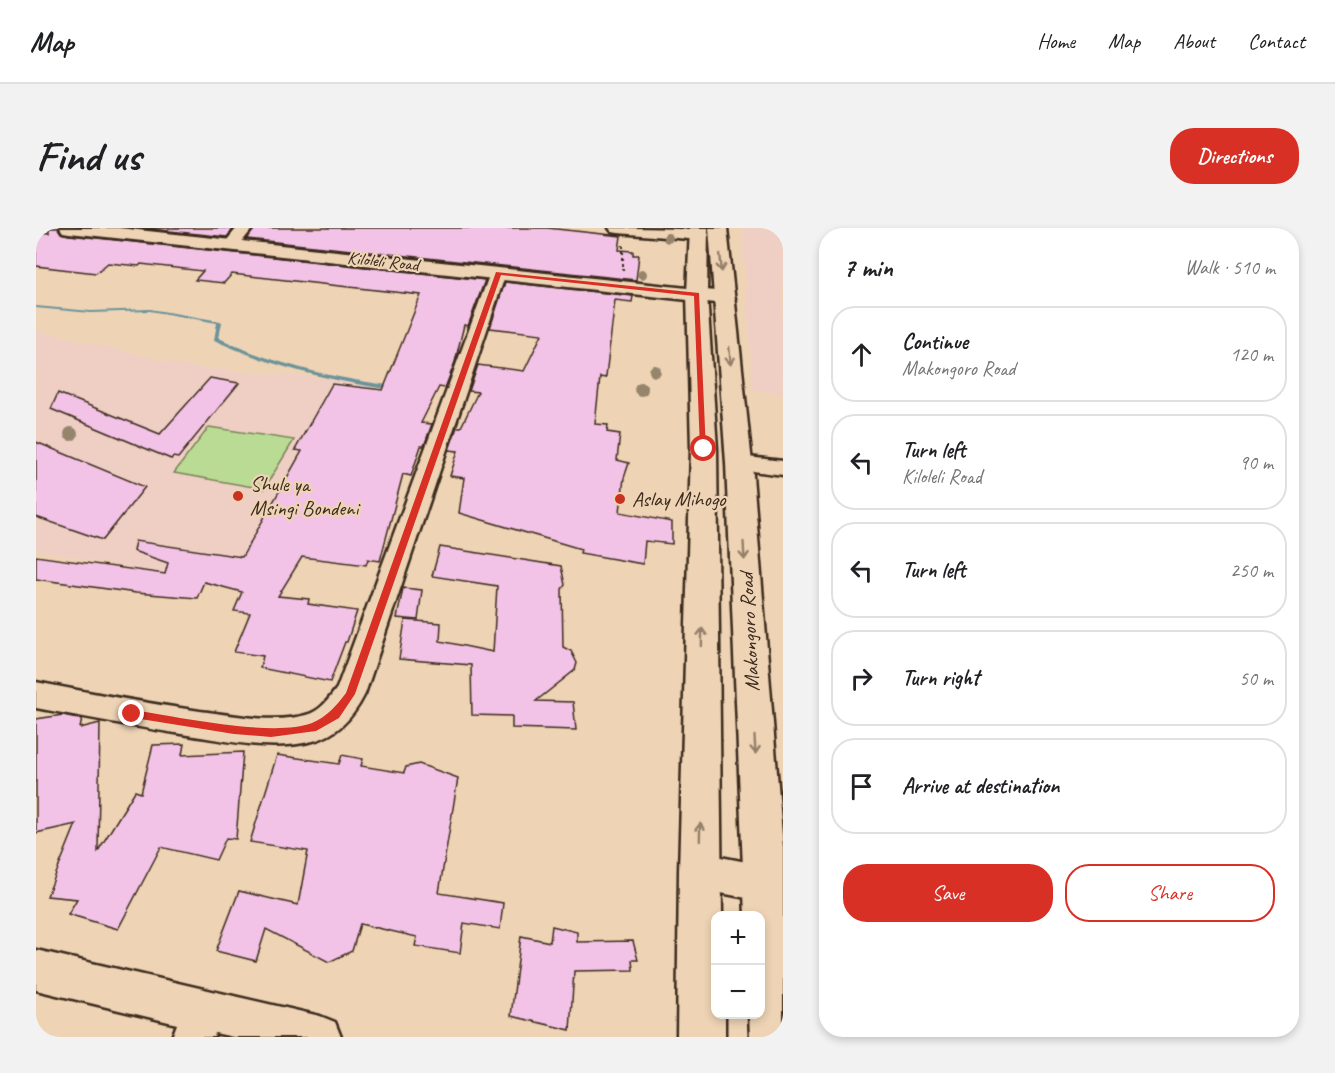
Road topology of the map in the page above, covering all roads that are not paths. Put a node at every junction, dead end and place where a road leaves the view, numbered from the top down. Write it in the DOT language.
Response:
graph roads {
  1 [pos="69,228"];
  2 [pos="245,228"];
  3 [pos="618,228"];
  4 [pos="624,228"];
  5 [pos="718,228"];
  6 [pos="700,231"];
  7 [pos="231,244"];
  8 [pos="498,273"];
  9 [pos="711,296"];
  10 [pos="740,463"];
  11 [pos="783,468"];
  12 [pos="36,695"];
  13 [pos="699,871"];
  14 [pos="773,885"];
  15 [pos="36,970"];
  16 [pos="198,1023"];
  17 [pos="320,1037"];
  18 [pos="701,1037"];
  19 [pos="774,1037"];
  1 -- 7 [label="main road, Kiloleli Road"];
  2 -- 7 [label="street"];
  3 -- 4 [label="main road"];
  4 -- 6 [label="main road"];
  5 -- 9 [label="main road, Makongoro Road, one-way"];
  6 -- 9 [label="main road, Makongoro Road"];
  7 -- 8 [label="main road, Kiloleli Road"];
  8 -- 9 [label="main road, Kiloleli Road"];
  8 -- 12 [label="street"];
  9 -- 10 [label="main road, Makongoro Road, one-way"];
  13 -- 9 [label="main road, Makongoro Road, one-way"];
  10 -- 11 [label="street"];
  10 -- 14 [label="main road, Makongoro Road, one-way"];
  13 -- 14 [label="street"];
  13 -- 18 [label="main road, Makongoro Road"];
  14 -- 19 [label="main road, Makongoro Road"];
  15 -- 16 [label="street"];
  16 -- 17 [label="street"];
}
